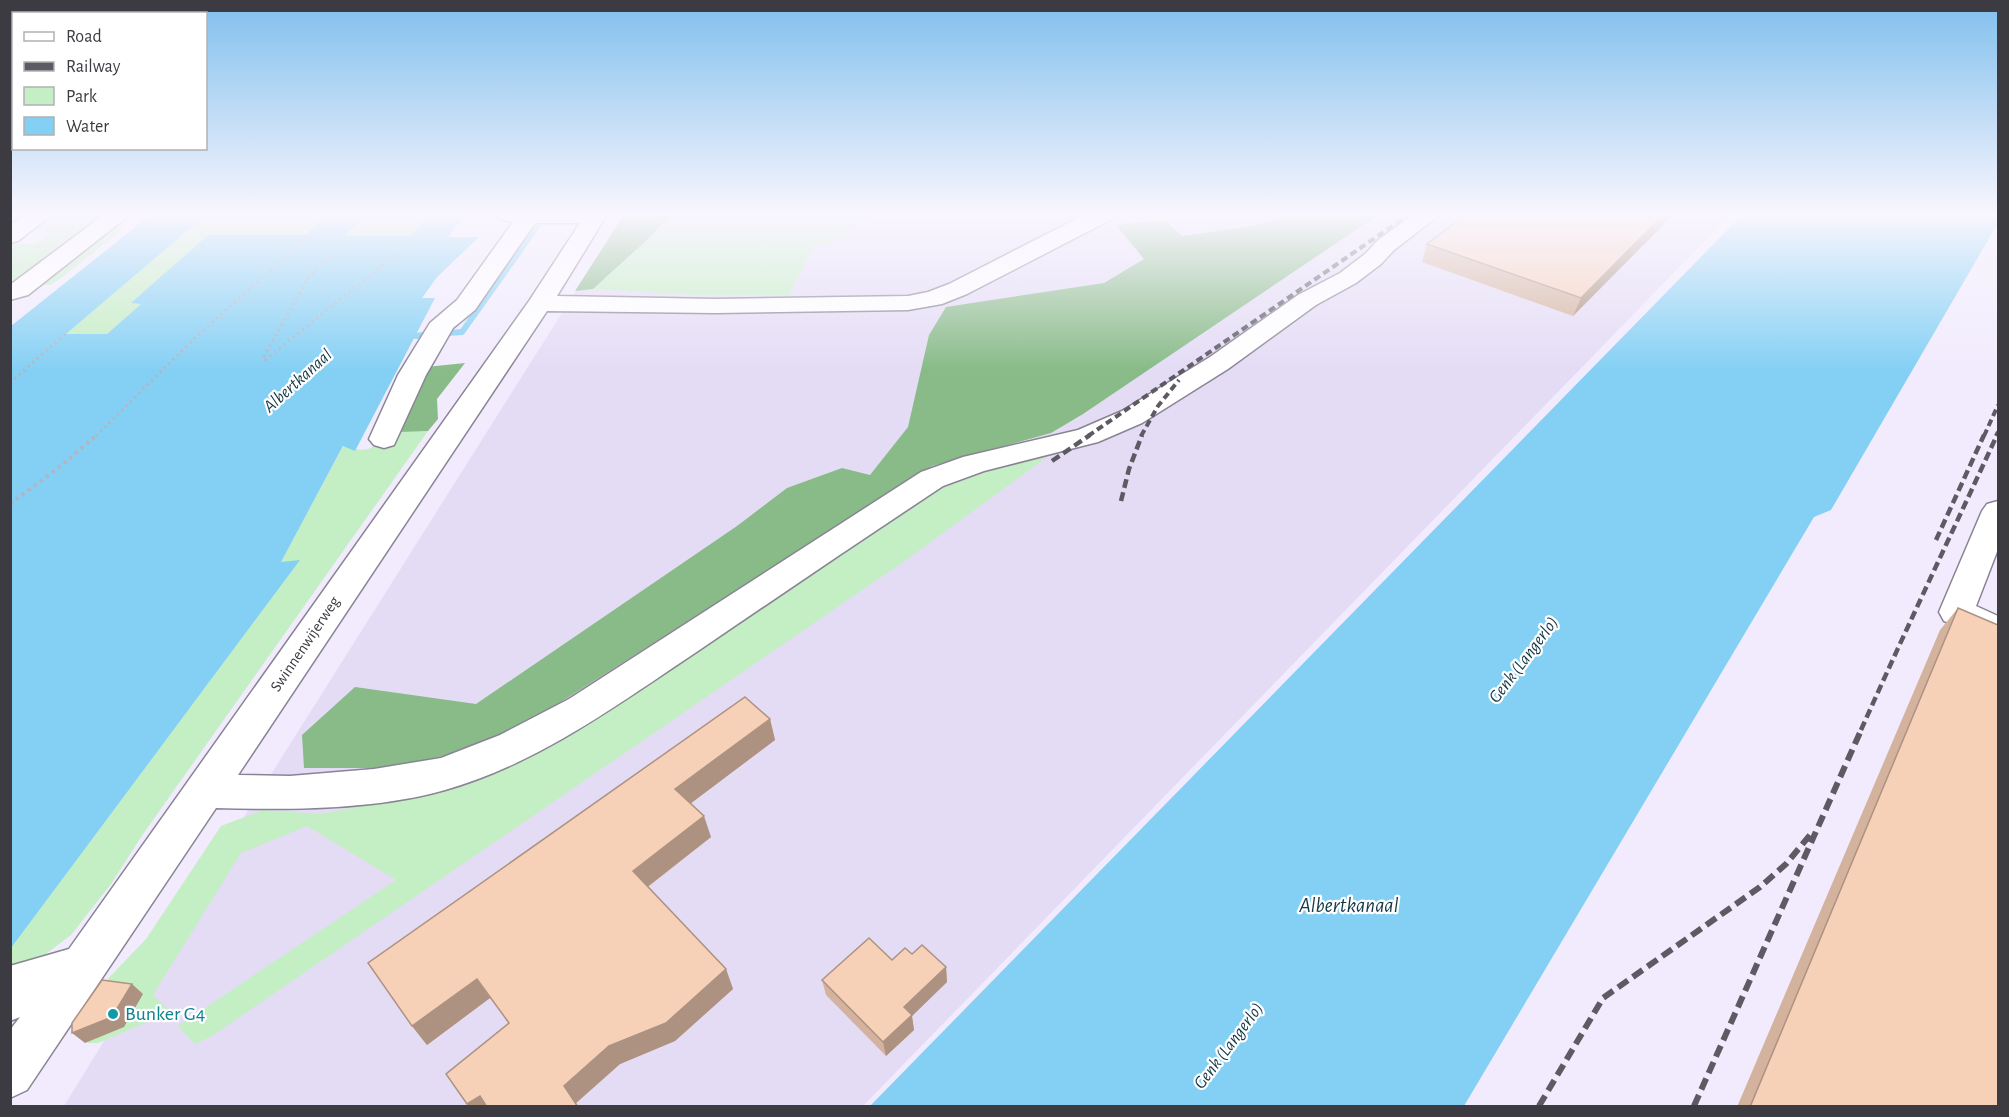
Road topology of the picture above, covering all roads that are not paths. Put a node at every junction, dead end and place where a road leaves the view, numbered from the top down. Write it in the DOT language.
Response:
graph roads {
  1 [pos="52,265"];
  2 [pos="489,265"];
  3 [pos="564,265"];
  4 [pos="1004,265"];
  5 [pos="1364,265"];
  6 [pos="10,293"];
  7 [pos="540,303"];
  8 [pos="384,439"];
  9 [pos="1998,511"];
  10 [pos="1998,630"];
  11 [pos="206,791"];
  12 [pos="85,966"];
  13 [pos="10,998"];
  14 [pos="10,1073"];
  1 -- 6 [label="street"];
  2 -- 8 [label="street"];
  3 -- 7 [label="street, Swinnenwijerweg"];
  4 -- 7 [label="street"];
  5 -- 11 [label="street"];
  7 -- 11 [label="street, Swinnenwijerweg"];
  9 -- 10 [label="street"];
  11 -- 12 [label="street, Swinnenwijerweg"];
  12 -- 13 [label="street"];
  12 -- 14 [label="street, Swinnenwijerweg"];
}
